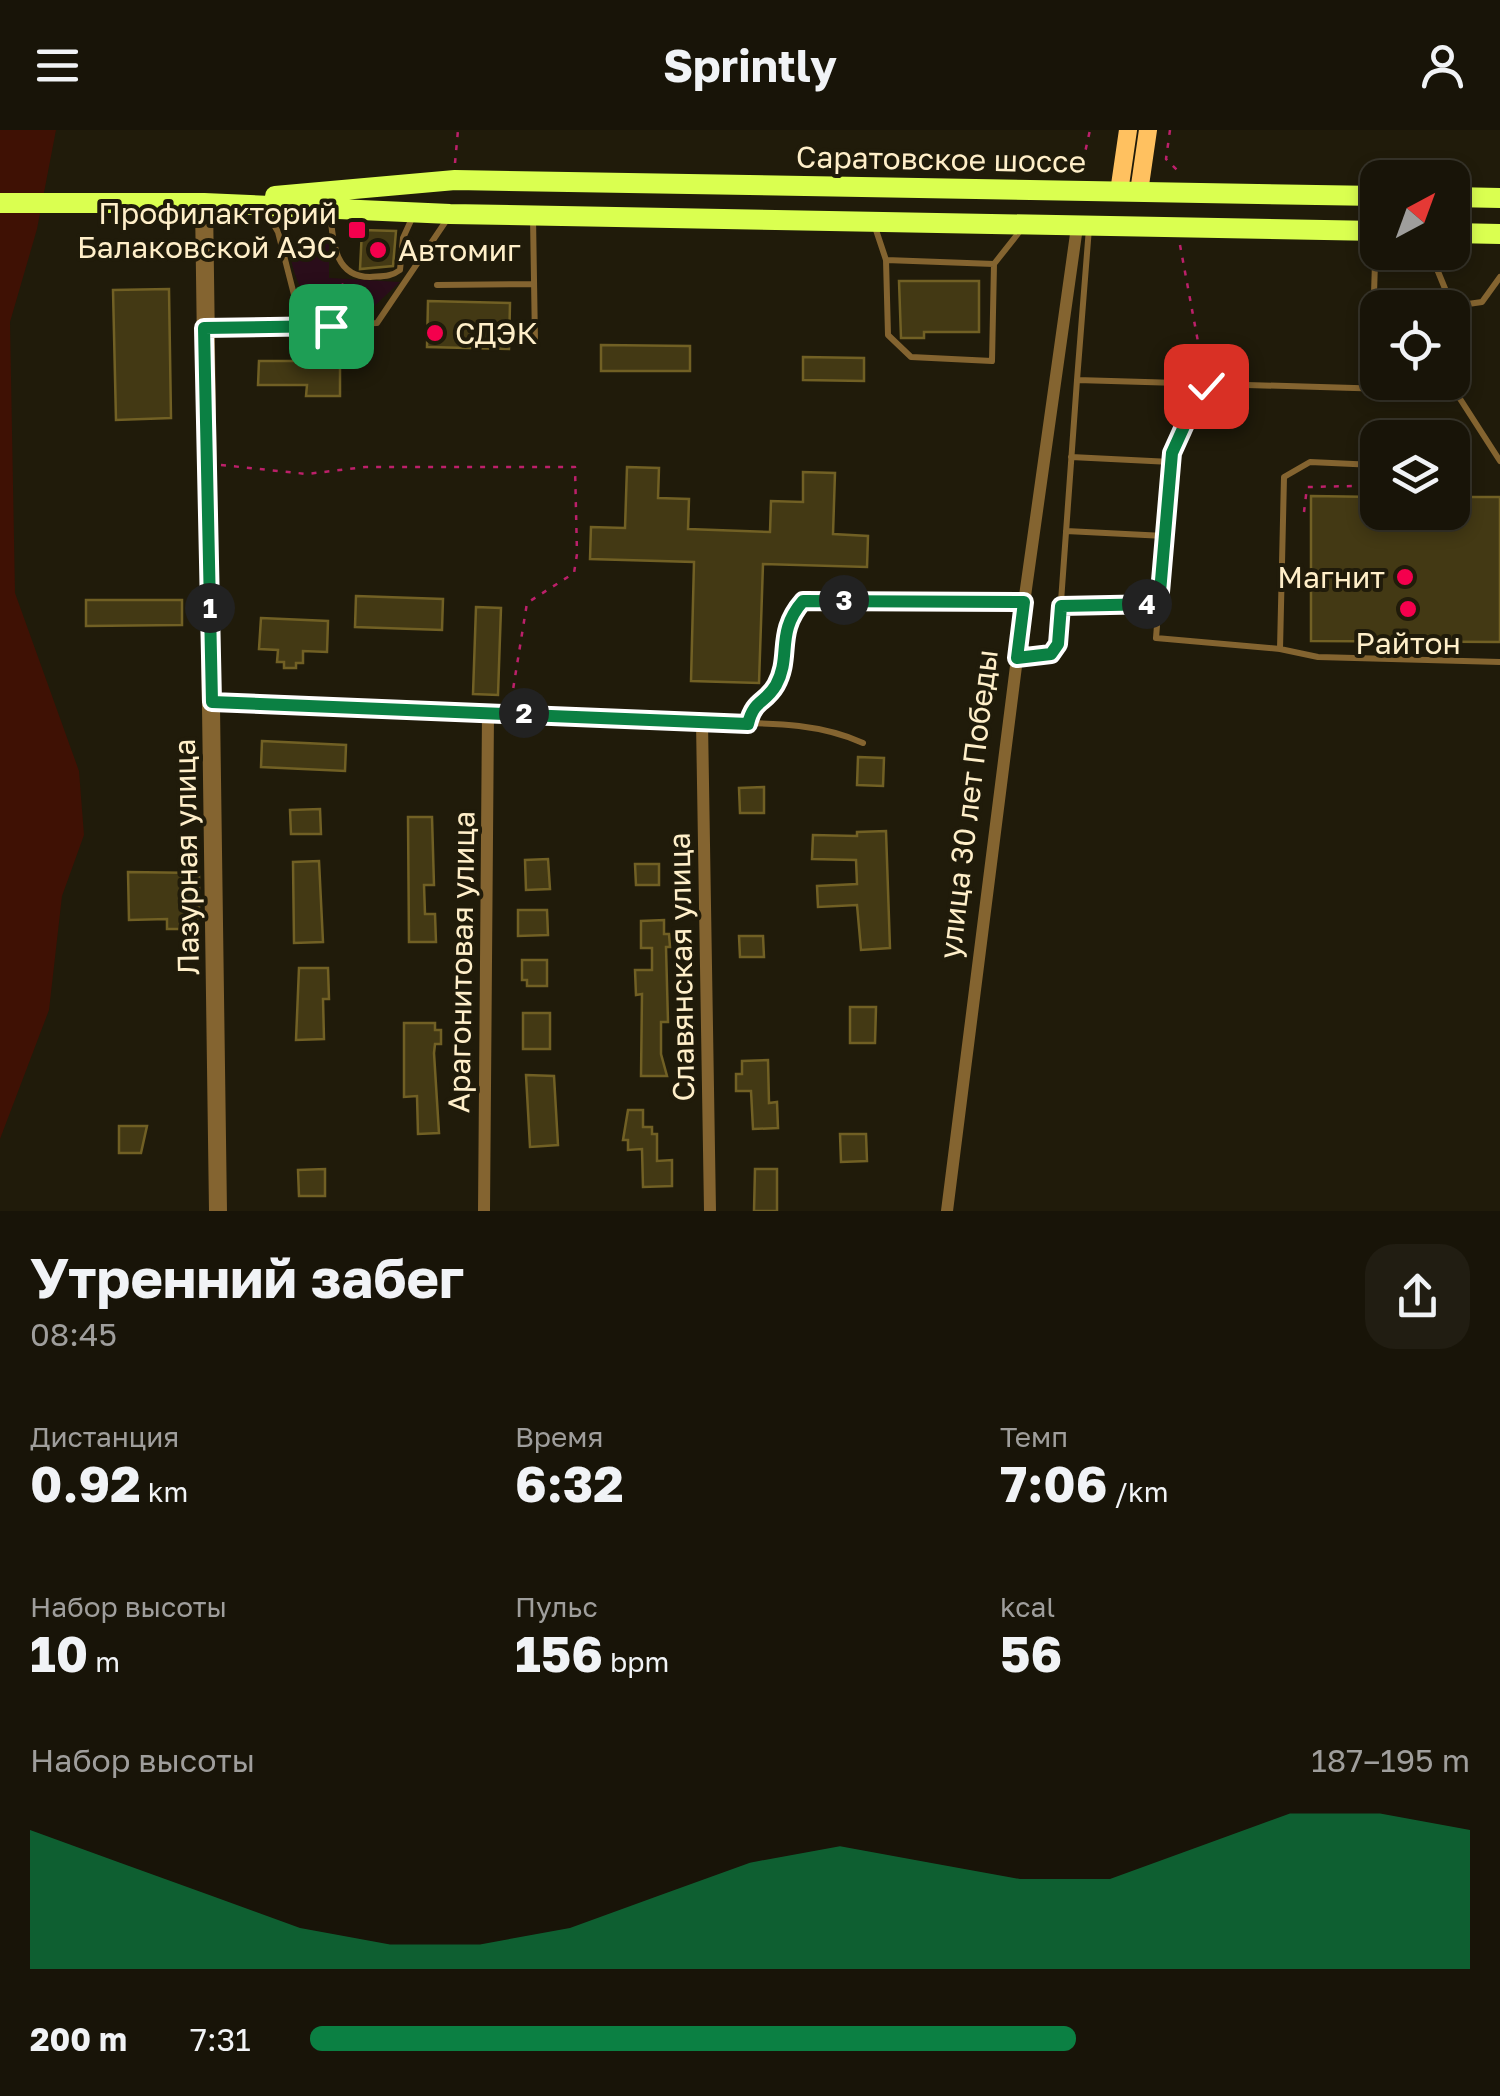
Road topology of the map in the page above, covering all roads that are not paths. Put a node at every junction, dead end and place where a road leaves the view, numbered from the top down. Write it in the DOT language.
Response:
graph roads {
  1 [pos="1128,130"];
  2 [pos="1148,130"];
  3 [pos="1129,192"];
  4 [pos="1360,196"];
  5 [pos="1470,197"];
  6 [pos="1500,198"];
  7 [pos="332,200"];
  8 [pos="0,203"];
  9 [pos="204,203"];
  10 [pos="263,206"];
  11 [pos="417,212"];
  12 [pos="450,214"];
  13 [pos="534,216"];
  14 [pos="874,223"];
  15 [pos="1024,226"];
  16 [pos="1126,226"];
  17 [pos="1083,227"];
  18 [pos="1360,231"];
  19 [pos="1470,233"];
  20 [pos="1500,234"];
  21 [pos="886,260"];
  22 [pos="994,264"];
  23 [pos="1437,270"];
  24 [pos="1500,277"];
  25 [pos="534,284"];
  26 [pos="438,285"];
  27 [pos="302,326"];
  28 [pos="204,328"];
  29 [pos="535,342"];
  30 [pos="1077,380"];
  31 [pos="1189,385"];
  32 [pos="1360,386"];
  33 [pos="1461,400"];
  34 [pos="1071,457"];
  35 [pos="1500,461"];
  36 [pos="1170,462"];
  37 [pos="1360,464"];
  38 [pos="1066,531"];
  39 [pos="1164,536"];
  40 [pos="803,601"];
  41 [pos="1024,602"];
  42 [pos="1159,604"];
  43 [pos="1061,606"];
  44 [pos="1280,649"];
  45 [pos="1017,658"];
  46 [pos="1500,662"];
  47 [pos="212,702"];
  48 [pos="488,713"];
  49 [pos="702,722"];
  50 [pos="863,743"];
  51 [pos="218,1211"];
  52 [pos="484,1211"];
  53 [pos="710,1211"];
  54 [pos="947,1211"];
  1 -- 3 [label="main road"];
  2 -- 3 [label="main road"];
  3 -- 4 [label="main road, Саратовское шоссе"];
  3 -- 7 [label="main road, Саратовское шоссе"];
  3 -- 16 [label="main road"];
  5 -- 6 [label="main road"];
  7 -- 9 [label="main road, Саратовское шоссе"];
  7 -- 10 [label="main road, Саратовское шоссе"];
  7 -- 11 [label="main road, Саратовское шоссе"];
  7 -- 11 [label="lane"];
  8 -- 9 [label="main road, Саратовское шоссе"];
  9 -- 10 [label="main road, Саратовское шоссе"];
  9 -- 28 [label="street, Лазурная улица"];
  10 -- 27 [label="lane"];
  11 -- 12 [label="main road, Саратовское шоссе"];
  12 -- 13 [label="main road, Саратовское шоссе"];
  12 -- 27 [label="lane"];
  13 -- 14 [label="main road, Саратовское шоссе"];
  13 -- 25 [label="lane"];
  14 -- 15 [label="main road, Саратовское шоссе"];
  14 -- 21 [label="lane"];
  15 -- 17 [label="main road, Саратовское шоссе"];
  15 -- 22 [label="lane"];
  16 -- 17 [label="main road, Саратовское шоссе"];
  16 -- 18 [label="main road, Саратовское шоссе"];
  17 -- 30 [label="lane"];
  17 -- 41 [label="street, улица 30 лет Победы"];
  19 -- 20 [label="main road"];
  21 -- 22 [label="lane"];
  21 -- 22 [label="lane"];
  23 -- 24 [label="lane"];
  25 -- 26 [label="lane"];
  25 -- 29 [label="lane"];
  27 -- 28 [label="lane"];
  28 -- 47 [label="street, Лазурная улица"];
  30 -- 31 [label="lane"];
  30 -- 34 [label="lane"];
  31 -- 32 [label="lane"];
  31 -- 36 [label="lane"];
  33 -- 35 [label="lane"];
  34 -- 36 [label="lane"];
  34 -- 38 [label="lane"];
  36 -- 39 [label="lane"];
  37 -- 44 [label="lane"];
  38 -- 39 [label="lane"];
  38 -- 43 [label="lane"];
  39 -- 42 [label="lane"];
  40 -- 41 [label="lane"];
  41 -- 45 [label="street, улица 30 лет Победы"];
  42 -- 43 [label="lane"];
  42 -- 44 [label="lane"];
  43 -- 45 [label="lane"];
  44 -- 46 [label="lane"];
  45 -- 54 [label="street, улица 30 лет Победы"];
  47 -- 48 [label="street"];
  47 -- 51 [label="street, Лазурная улица"];
  48 -- 49 [label="street"];
  48 -- 52 [label="street, Арагонитовая улица"];
  49 -- 50 [label="lane"];
  49 -- 53 [label="street, Славянская улица"];
}
